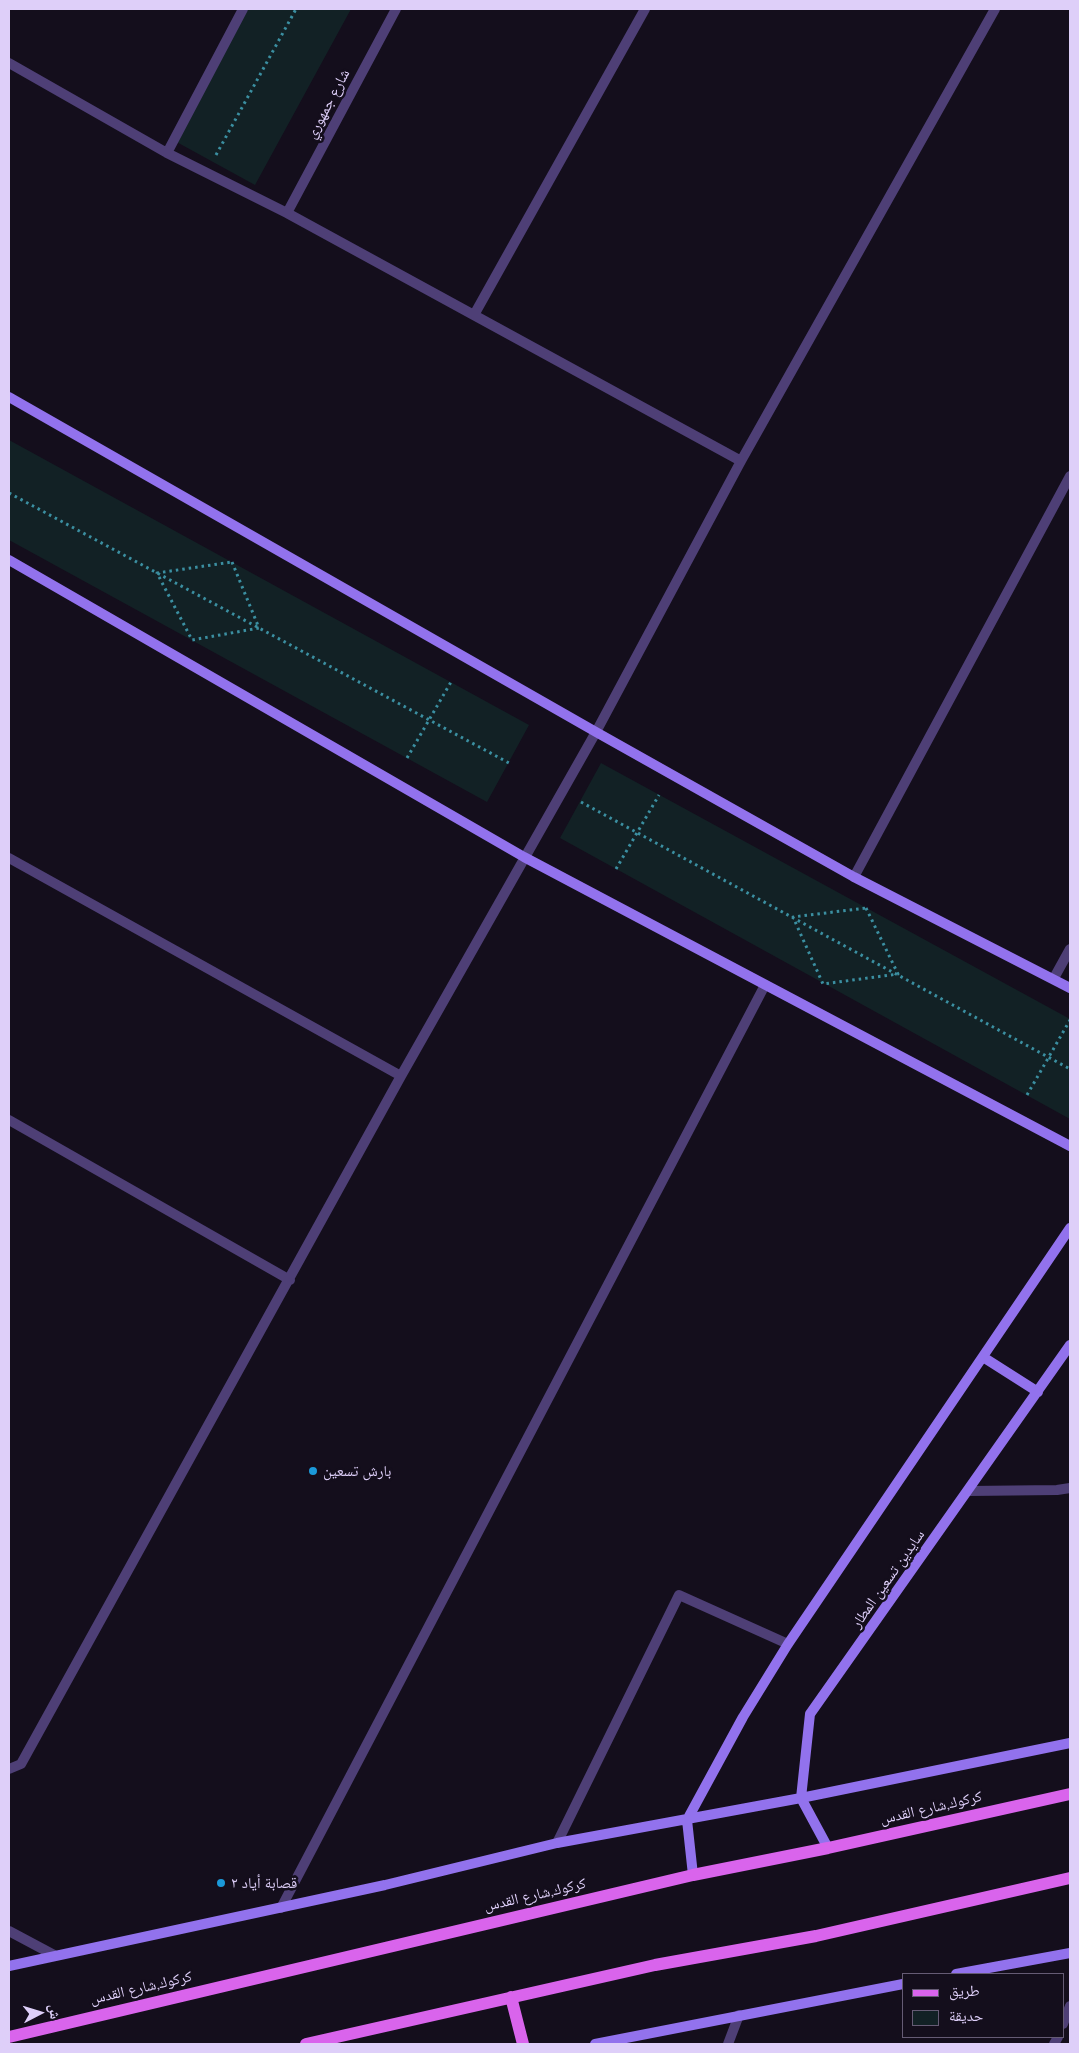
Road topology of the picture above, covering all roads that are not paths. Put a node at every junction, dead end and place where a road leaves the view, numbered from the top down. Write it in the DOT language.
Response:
graph roads {
  1 [pos="243,9"];
  2 [pos="396,9"];
  3 [pos="645,9"];
  4 [pos="995,9"];
  5 [pos="9,63"];
  6 [pos="167,153"];
  7 [pos="287,213"];
  8 [pos="474,315"];
  9 [pos="9,397"];
  10 [pos="740,461"];
  11 [pos="1070,476"];
  12 [pos="9,560"];
  13 [pos="596,732"];
  14 [pos="524,857"];
  15 [pos="9,858"];
  16 [pos="854,877"];
  17 [pos="1070,949"];
  18 [pos="1054,978"];
  19 [pos="765,985"];
  20 [pos="1070,988"];
  21 [pos="401,1076"];
  22 [pos="9,1120"];
  23 [pos="1070,1146"];
  24 [pos="1070,1228"];
  25 [pos="290,1280"];
  26 [pos="1070,1345"];
  27 [pos="983,1356"];
  28 [pos="1038,1392"];
  29 [pos="1070,1488"];
  30 [pos="969,1491"];
  31 [pos="788,1644"];
  32 [pos="1070,1743"];
  33 [pos="9,1769"];
  34 [pos="1070,1794"];
  35 [pos="801,1798"];
  36 [pos="687,1820"];
  37 [pos="557,1843"];
  38 [pos="828,1848"];
  39 [pos="693,1875"];
  40 [pos="1070,1878"];
  41 [pos="281,1908"];
  42 [pos="9,1931"];
  43 [pos="1070,1953"];
  44 [pos="54,1955"];
  45 [pos="9,1966"];
  46 [pos="961,1973"];
  47 [pos="902,1984"];
  48 [pos="511,1997"];
  49 [pos="1070,2006"];
  50 [pos="739,2015"];
  51 [pos="1064,2021"];
  52 [pos="9,2037"];
  53 [pos="306,2044"];
  54 [pos="523,2044"];
  55 [pos="595,2044"];
  56 [pos="728,2044"];
  1 -- 6 [label="street"];
  2 -- 7 [label="street, شارع جمهوري"];
  3 -- 8 [label="street"];
  4 -- 10 [label="street"];
  5 -- 6 [label="street"];
  6 -- 7 [label="street"];
  7 -- 8 [label="street"];
  8 -- 10 [label="street"];
  9 -- 13 [label="street"];
  10 -- 13 [label="street"];
  11 -- 16 [label="street"];
  12 -- 14 [label="street"];
  13 -- 14 [label="street"];
  13 -- 16 [label="street"];
  14 -- 19 [label="street"];
  14 -- 21 [label="street"];
  15 -- 21 [label="street"];
  16 -- 18 [label="street"];
  17 -- 18 [label="street"];
  18 -- 20 [label="street"];
  19 -- 23 [label="street"];
  19 -- 41 [label="street"];
  21 -- 25 [label="street"];
  22 -- 25 [label="street"];
  24 -- 27 [label="street"];
  25 -- 33 [label="street"];
  26 -- 28 [label="street, سايدين تسعين المطار"];
  27 -- 28 [label="street"];
  27 -- 31 [label="street"];
  28 -- 30 [label="street, سايدين تسعين المطار"];
  29 -- 30 [label="street"];
  30 -- 35 [label="street, سايدين تسعين المطار"];
  31 -- 36 [label="street"];
  31 -- 37 [label="street"];
  32 -- 35 [label="street"];
  34 -- 38 [label="main road, كركوك,شارع القدس"];
  35 -- 36 [label="street"];
  35 -- 38 [label="street"];
  36 -- 37 [label="street"];
  36 -- 39 [label="street"];
  37 -- 41 [label="street"];
  38 -- 39 [label="main road, كركوك,شارع القدس"];
  39 -- 52 [label="main road, كركوك,شارع القدس"];
  40 -- 48 [label="main road"];
  41 -- 44 [label="street"];
  42 -- 44 [label="street"];
  43 -- 46 [label="street"];
  44 -- 45 [label="street"];
  47 -- 50 [label="street"];
  48 -- 53 [label="main road"];
  48 -- 54 [label="main road"];
  49 -- 51 [label="street"];
  50 -- 55 [label="street"];
  50 -- 56 [label="street"];
}
